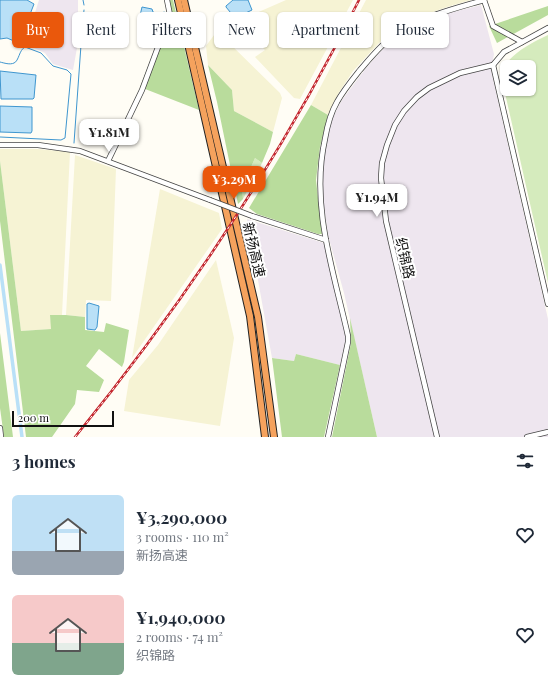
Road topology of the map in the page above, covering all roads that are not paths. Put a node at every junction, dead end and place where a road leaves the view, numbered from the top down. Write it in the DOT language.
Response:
graph roads {
  1 [pos="168,0"];
  2 [pos="178,0"];
  3 [pos="184,0"];
  4 [pos="484,0"];
  5 [pos="548,28"];
  6 [pos="522,42"];
  7 [pos="493,65"];
  8 [pos="0,145"];
  9 [pos="108,161"];
  10 [pos="326,240"];
  11 [pos="548,304"];
  12 [pos="0,428"];
  13 [pos="548,432"];
  14 [pos="1,437"];
  15 [pos="265,437"];
  16 [pos="274,437"];
  17 [pos="328,437"];
  18 [pos="437,437"];
  19 [pos="527,437"];
  1 -- 9 [label="street"];
  2 -- 15 [label="highway, 新扬高速"];
  3 -- 16 [label="highway, 新扬高速"];
  4 -- 6 [label="street"];
  4 -- 10 [label="street"];
  5 -- 6 [label="street"];
  6 -- 7 [label="street"];
  7 -- 11 [label="street"];
  7 -- 18 [label="street, 织锦路"];
  8 -- 9 [label="street"];
  9 -- 10 [label="street, bridge"];
  10 -- 17 [label="street"];
  12 -- 14 [label="street"];
  13 -- 19 [label="street"];
}
